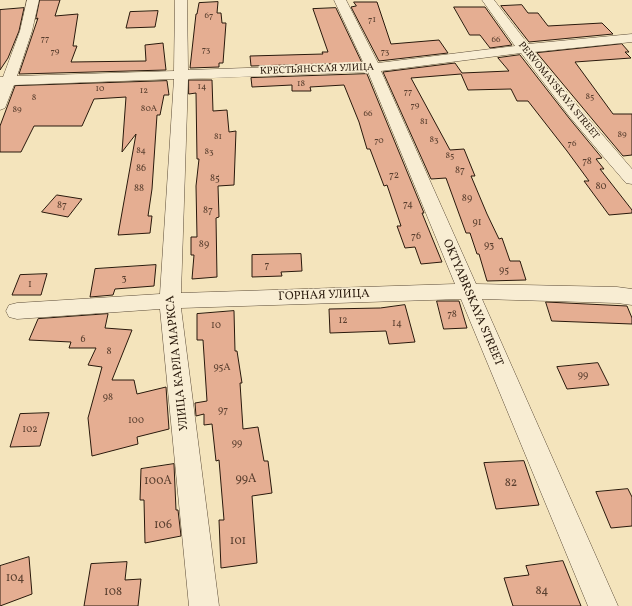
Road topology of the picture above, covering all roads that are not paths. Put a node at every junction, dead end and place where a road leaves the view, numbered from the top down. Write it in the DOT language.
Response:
graph roads {
  1 [pos="33,0"];
  2 [pos="182,0"];
  3 [pos="340,0"];
  4 [pos="488,0"];
  5 [pos="632,38"];
  6 [pos="524,49"];
  7 [pos="372,68"];
  8 [pos="181,75"];
  9 [pos="4,81"];
  10 [pos="0,105"];
  11 [pos="632,179"];
  12 [pos="468,291"];
  13 [pos="632,297"];
  14 [pos="170,301"];
  15 [pos="17,311"];
  16 [pos="204,606"];
  17 [pos="603,606"];
  1 -- 9 [label="street"];
  2 -- 8 [label="street, УЛИЦА КАРЛА МАРКСА"];
  3 -- 7 [label="street, OKTYABRSKAYA STREET"];
  4 -- 6 [label="street, PERVOMAYSKAYA STREET"];
  5 -- 6 [label="street, КРЕСТЬЯНСКАЯ УЛИЦА"];
  6 -- 7 [label="street, КРЕСТЬЯНСКАЯ УЛИЦА"];
  6 -- 11 [label="street, PERVOMAYSKAYA STREET"];
  7 -- 8 [label="street, КРЕСТЬЯНСКАЯ УЛИЦА"];
  7 -- 12 [label="street, OKTYABRSKAYA STREET"];
  8 -- 9 [label="street, КРЕСТЬЯНСКАЯ УЛИЦА"];
  8 -- 14 [label="street, УЛИЦА КАРЛА МАРКСА"];
  9 -- 10 [label="street"];
  12 -- 13 [label="street, ГОРНАЯ УЛИЦА"];
  12 -- 14 [label="street, ГОРНАЯ УЛИЦА"];
  12 -- 17 [label="street, OKTYABRSKAYA STREET"];
  14 -- 15 [label="street, ГОРНАЯ УЛИЦА"];
  14 -- 16 [label="street, УЛИЦА КАРЛА МАРКСА"];
}
